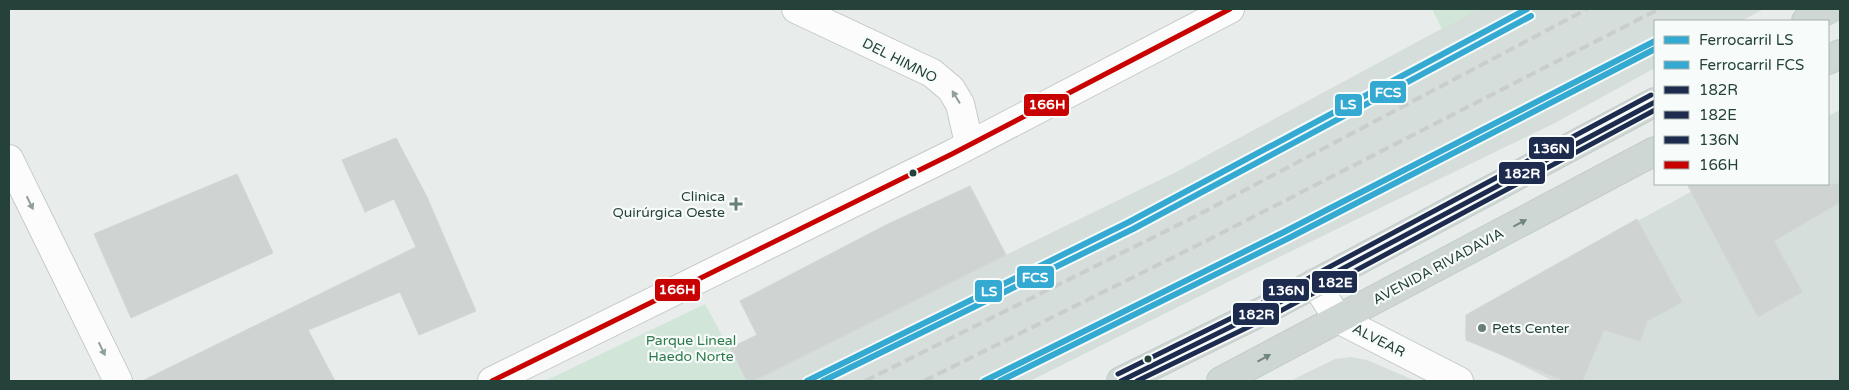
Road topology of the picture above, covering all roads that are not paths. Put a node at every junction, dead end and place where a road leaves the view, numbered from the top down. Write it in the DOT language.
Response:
graph roads {
  1 [pos="796,9"];
  2 [pos="1217,12"];
  3 [pos="1654,103"];
  4 [pos="970,143"];
  5 [pos="1654,152"];
  6 [pos="9,159"];
  7 [pos="1315,283"];
  8 [pos="1338,319"];
  9 [pos="118,381"];
  10 [pos="492,381"];
  11 [pos="1122,381"];
  12 [pos="1221,381"];
  13 [pos="1459,381"];
  4 -- 1 [label="street, DEL HIMNO, one-way"];
  2 -- 4 [label="street"];
  3 -- 7 [label="main road"];
  4 -- 10 [label="street"];
  8 -- 5 [label="main road, AVENIDA RIVADAVIA, one-way"];
  6 -- 9 [label="street, one-way"];
  7 -- 8 [label="street, ALVEAR"];
  7 -- 11 [label="main road"];
  12 -- 8 [label="main road, AVENIDA RIVADAVIA, one-way"];
  8 -- 13 [label="street, ALVEAR"];
}
